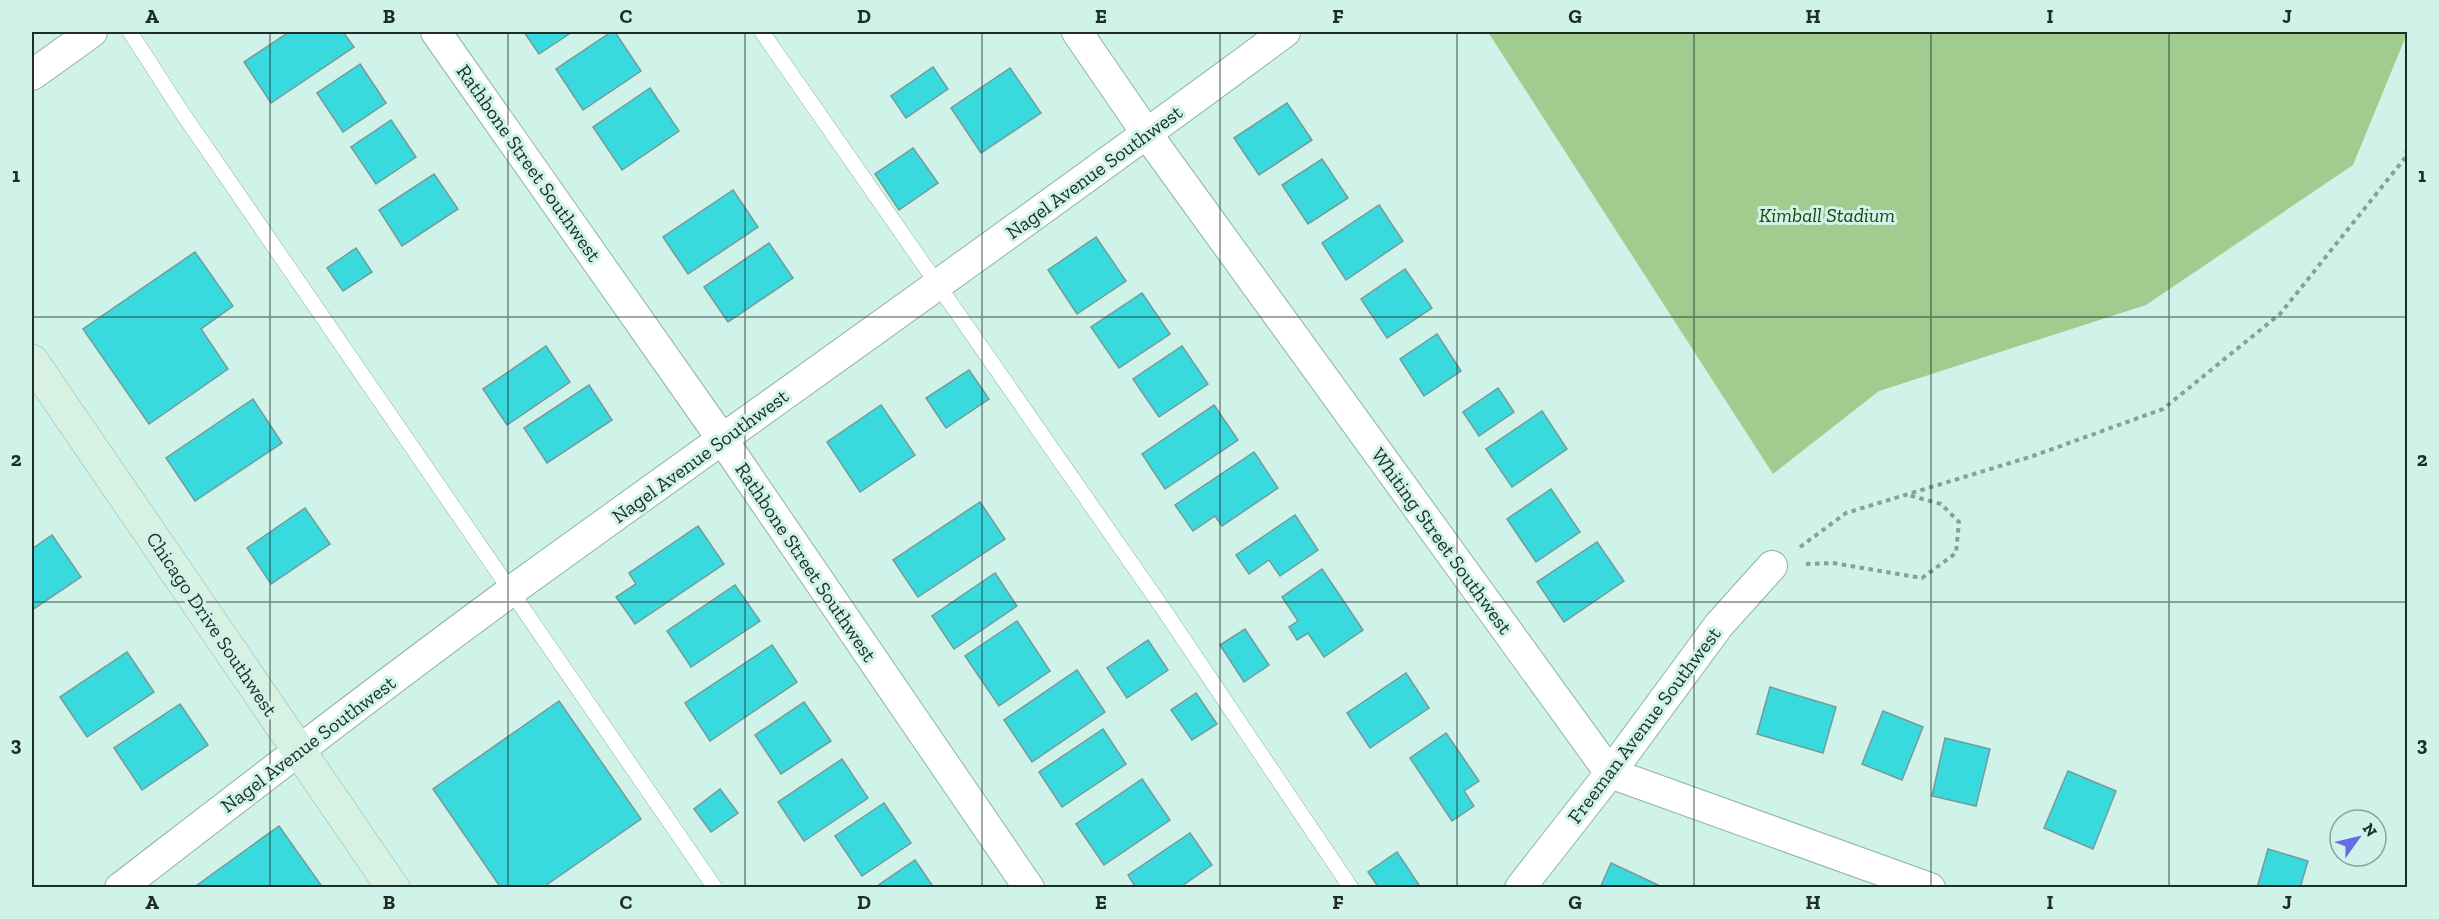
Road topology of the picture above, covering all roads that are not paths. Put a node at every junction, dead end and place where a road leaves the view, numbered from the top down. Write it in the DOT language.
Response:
graph roads {
  1 [pos="92,32"];
  2 [pos="130,32"];
  3 [pos="436,32"];
  4 [pos="762,32"];
  5 [pos="1077,32"];
  6 [pos="1285,32"];
  7 [pos="32,75"];
  8 [pos="1147,134"];
  9 [pos="937,285"];
  10 [pos="37,380"];
  11 [pos="722,439"];
  12 [pos="1772,566"];
  13 [pos="511,592"];
  14 [pos="298,750"];
  15 [pos="1610,773"];
  16 [pos="120,888"];
  17 [pos="393,888"];
  18 [pos="716,888"];
  19 [pos="1029,888"];
  20 [pos="1352,888"];
  21 [pos="1520,888"];
  22 [pos="1930,888"];
  1 -- 7 [label="street"];
  2 -- 13 [label="lane"];
  3 -- 11 [label="street, Rathbone Street Southwest"];
  4 -- 9 [label="lane"];
  5 -- 8 [label="street, Whiting Street Southwest"];
  6 -- 8 [label="street, Nagel Avenue Southwest"];
  8 -- 9 [label="street, Nagel Avenue Southwest"];
  8 -- 15 [label="street, Whiting Street Southwest"];
  9 -- 11 [label="street, Nagel Avenue Southwest"];
  9 -- 20 [label="lane"];
  10 -- 14 [label="main road, Chicago Drive Southwest"];
  11 -- 13 [label="street, Nagel Avenue Southwest"];
  11 -- 19 [label="street, Rathbone Street Southwest"];
  12 -- 15 [label="street, Freeman Avenue Southwest"];
  13 -- 14 [label="street, Nagel Avenue Southwest"];
  13 -- 18 [label="lane"];
  14 -- 16 [label="street, Nagel Avenue Southwest"];
  14 -- 17 [label="main road, Chicago Drive Southwest"];
  15 -- 21 [label="street, Freeman Avenue Southwest"];
  15 -- 22 [label="street"];
}
